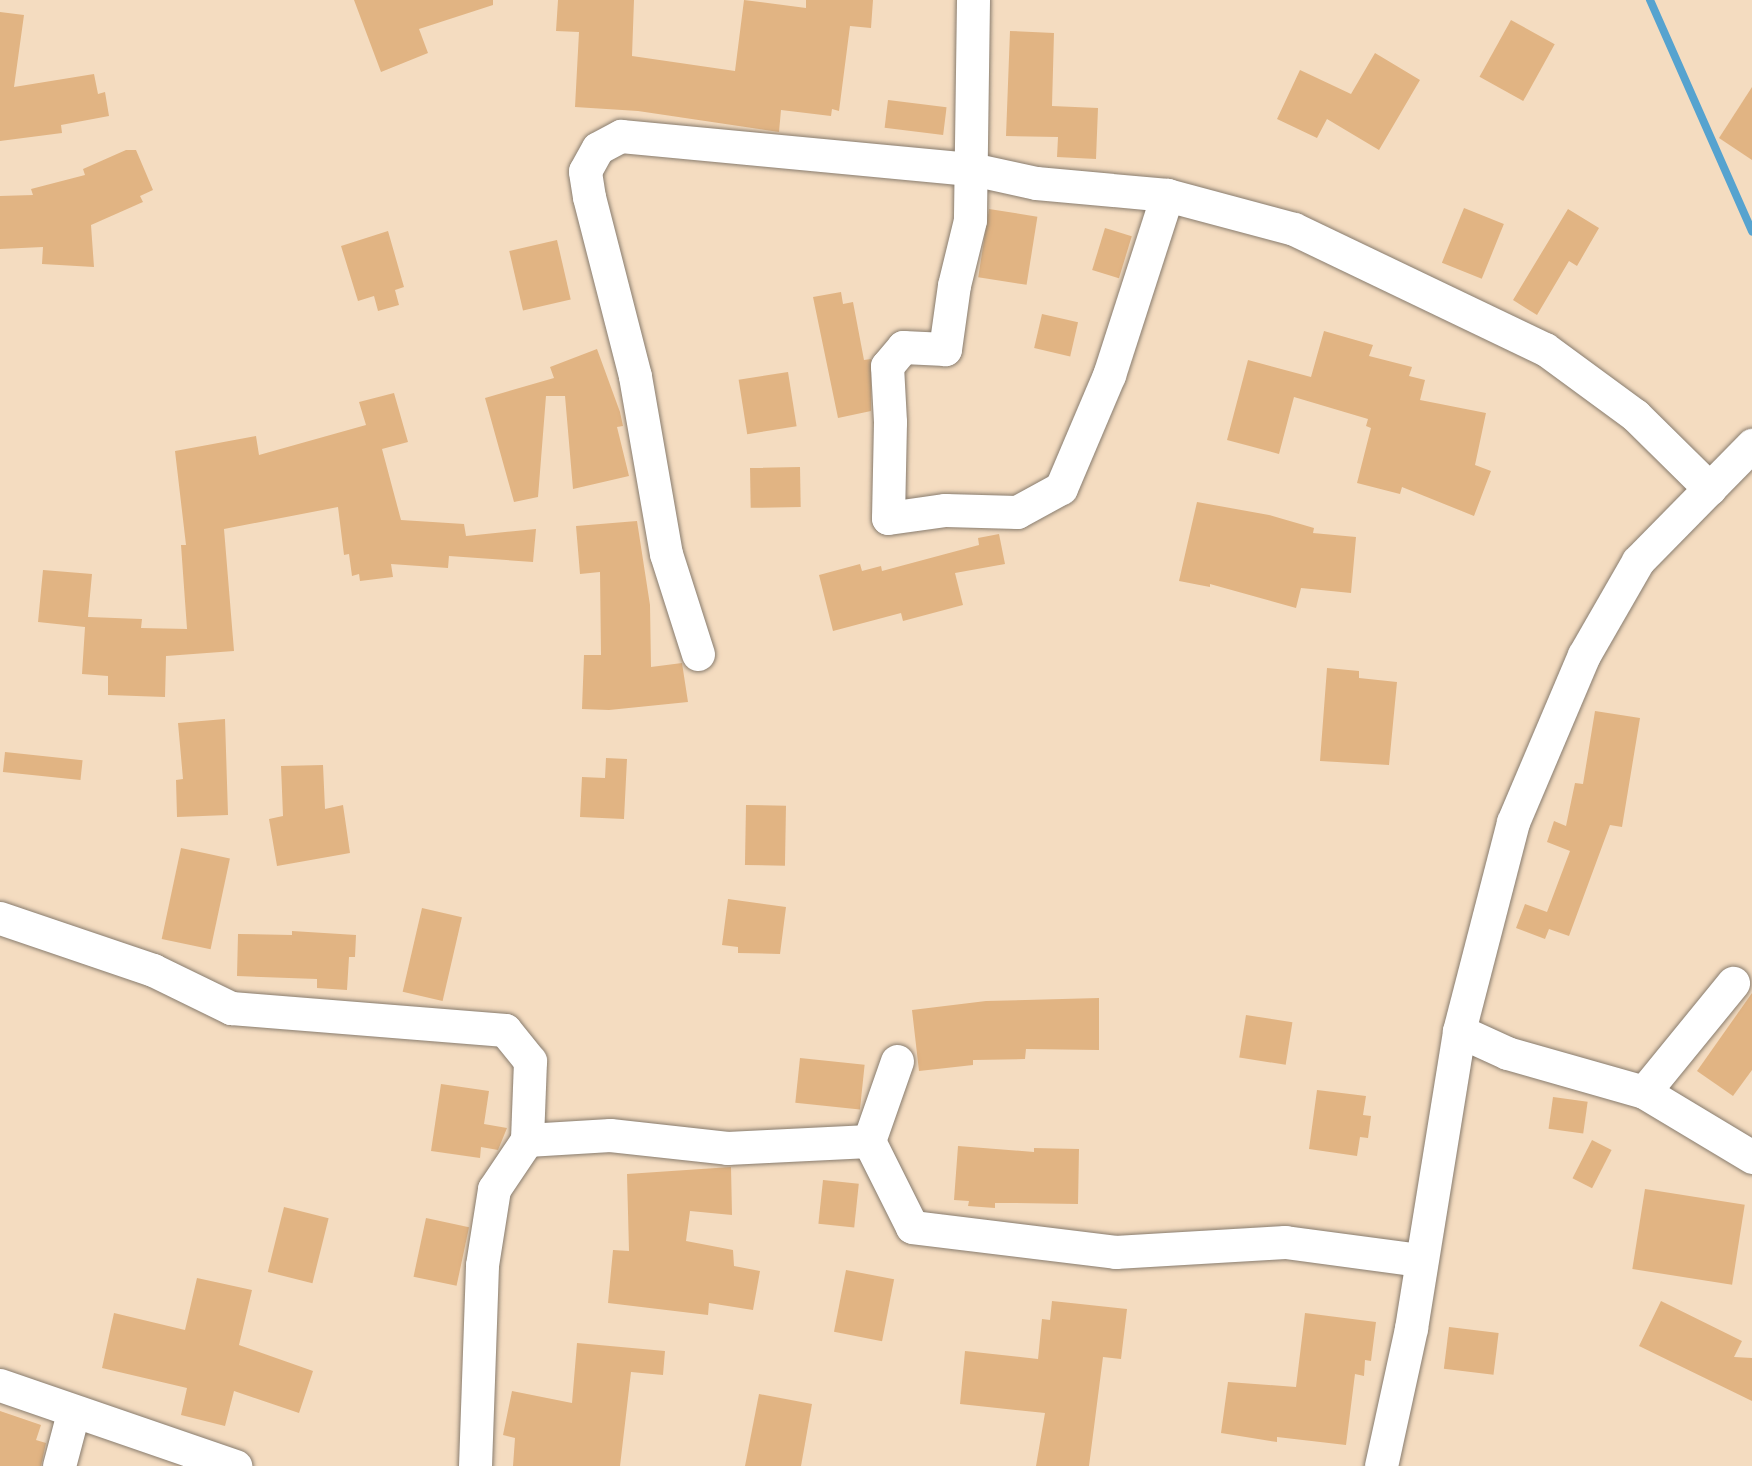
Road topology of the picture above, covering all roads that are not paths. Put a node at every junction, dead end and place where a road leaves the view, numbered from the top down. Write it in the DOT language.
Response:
graph roads {
  1 [pos="973,0"];
  2 [pos="972,169"];
  3 [pos="1167,195"];
  4 [pos="1752,445"];
  5 [pos="1710,489"];
  6 [pos="698,654"];
  7 [pos="0,918"];
  8 [pos="1733,983"];
  9 [pos="1459,1030"];
  10 [pos="897,1061"];
  11 [pos="1644,1092"];
  12 [pos="527,1140"];
  13 [pos="869,1141"];
  14 [pos="1752,1157"];
  15 [pos="1420,1260"];
  16 [pos="0,1385"];
  17 [pos="73,1413"];
  18 [pos="59,1466"];
  19 [pos="235,1466"];
  20 [pos="475,1466"];
  21 [pos="1381,1466"];
  1 -- 2 [label="street"];
  2 -- 3 [label="street"];
  2 -- 3 [label="street"];
  2 -- 6 [label="street"];
  3 -- 5 [label="street"];
  4 -- 5 [label="street"];
  5 -- 9 [label="street"];
  7 -- 12 [label="street"];
  8 -- 11 [label="street"];
  9 -- 11 [label="street"];
  9 -- 15 [label="street"];
  10 -- 13 [label="street"];
  11 -- 14 [label="street"];
  12 -- 13 [label="street"];
  12 -- 20 [label="street"];
  13 -- 15 [label="street"];
  15 -- 21 [label="street"];
  16 -- 17 [label="street"];
  17 -- 18 [label="street"];
  17 -- 19 [label="street"];
}
